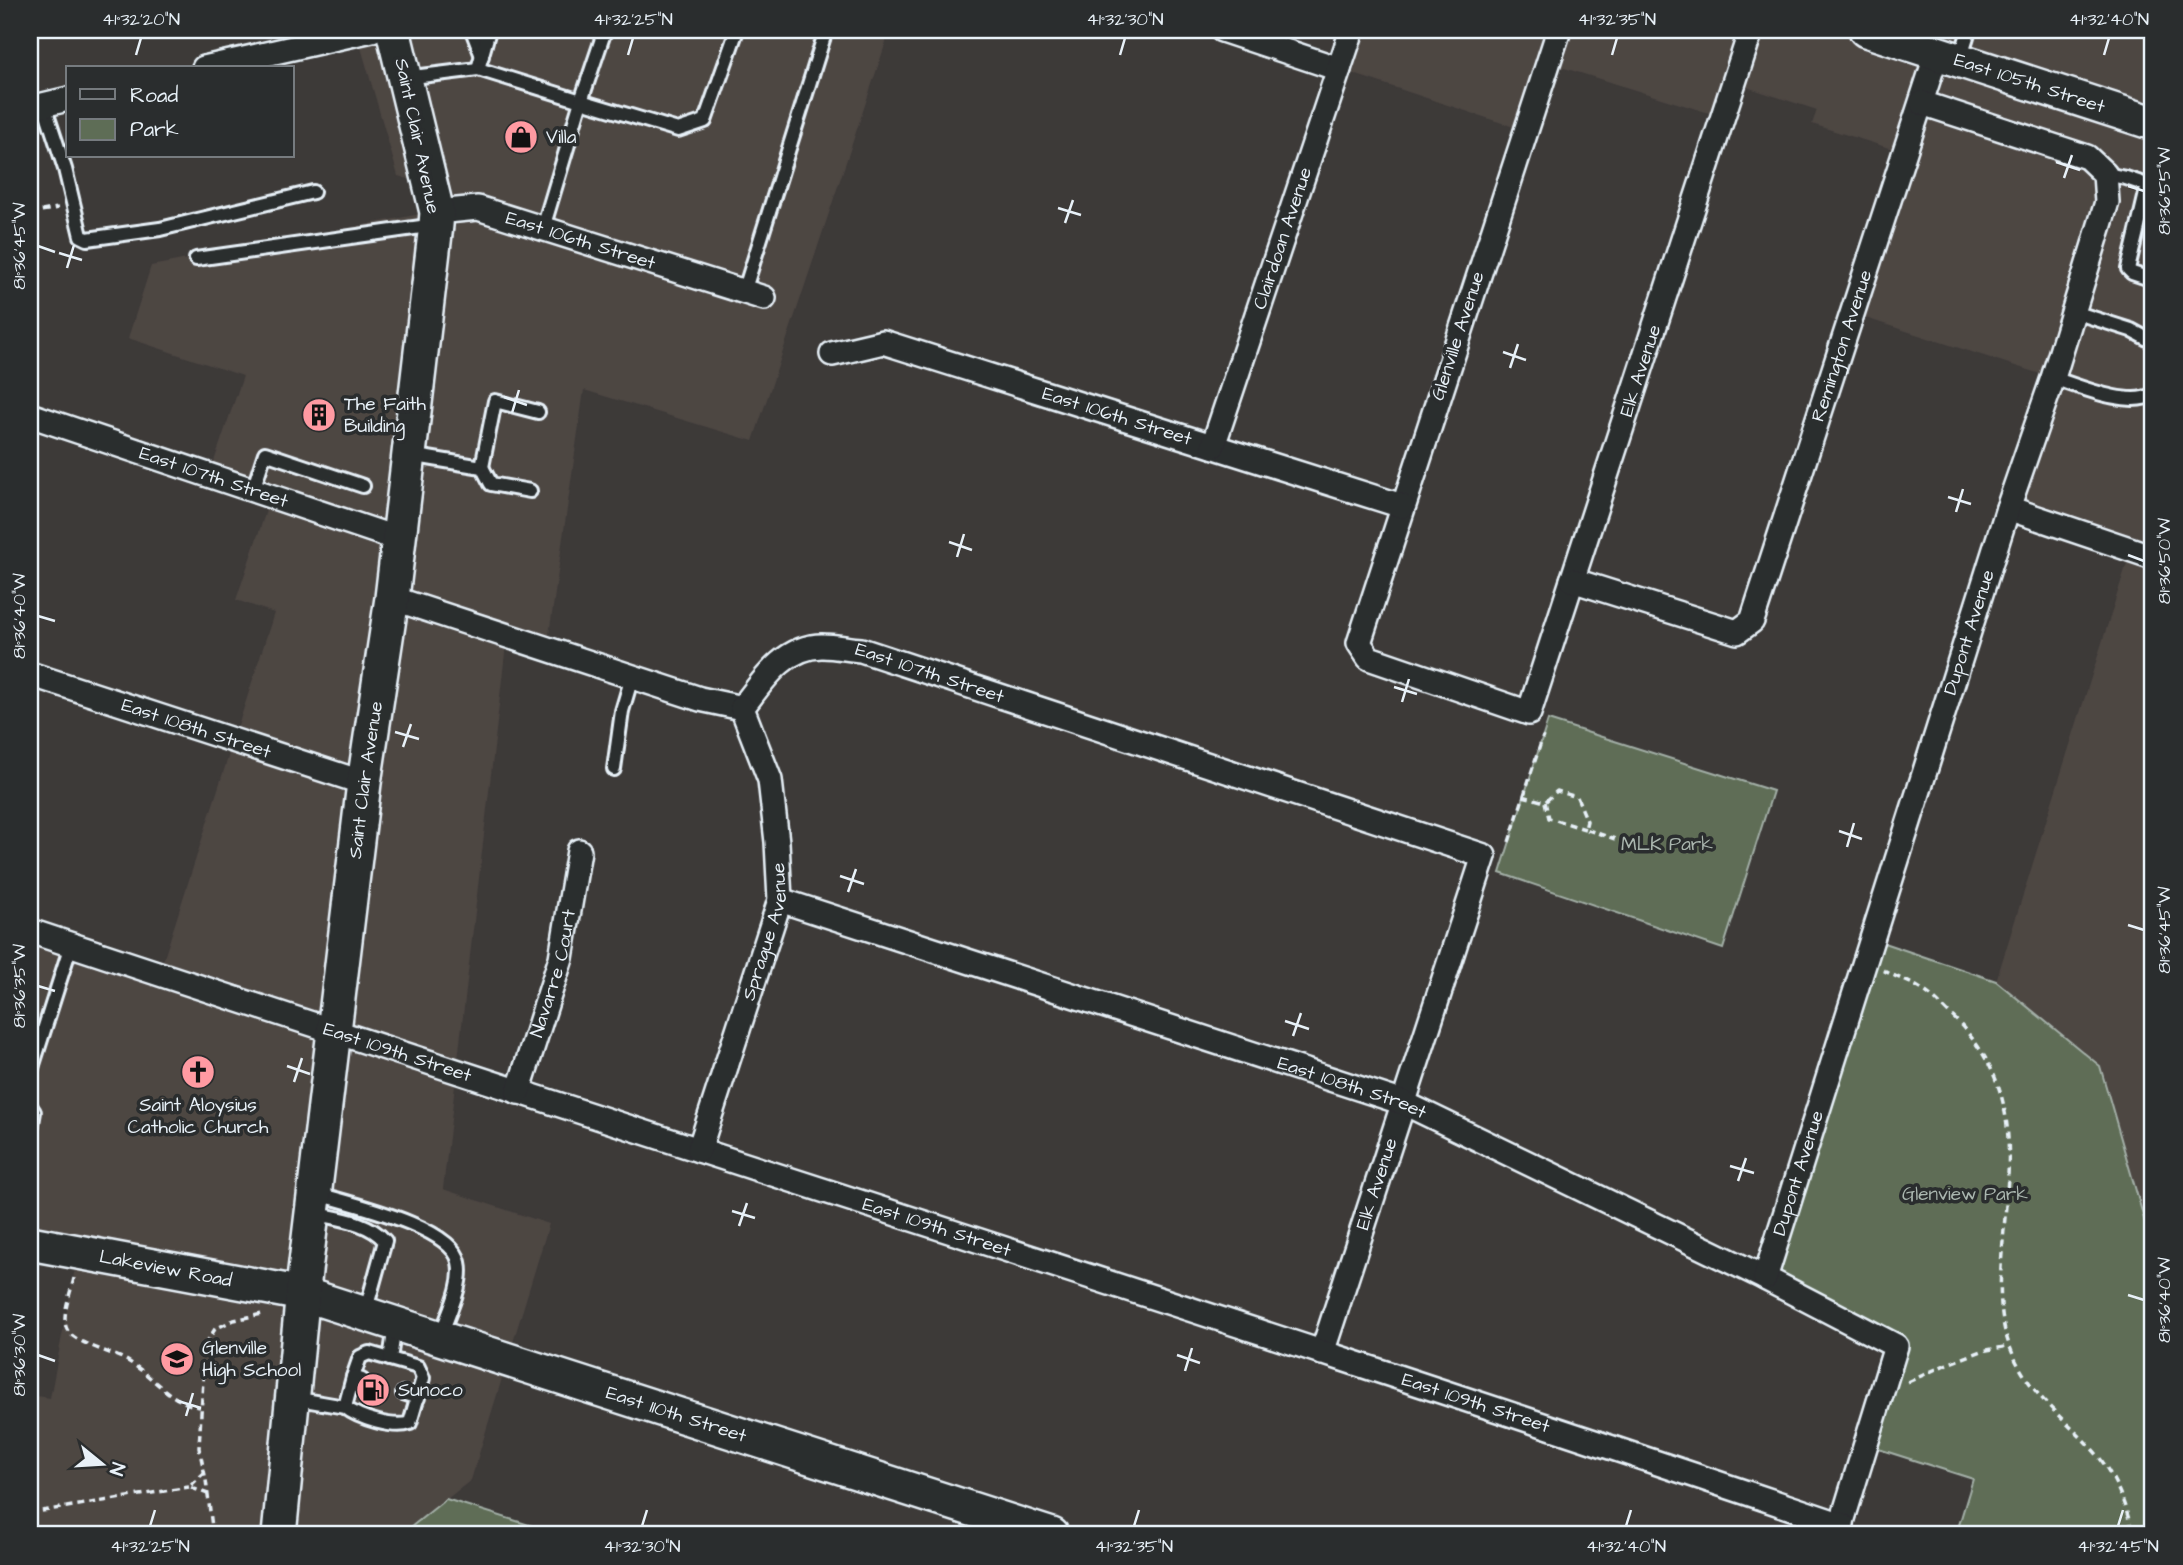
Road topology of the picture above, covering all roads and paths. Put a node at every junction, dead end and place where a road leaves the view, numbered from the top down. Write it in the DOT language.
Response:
graph roads {
  1 [pos="372,30"];
  2 [pos="393,30"];
  3 [pos="472,30"];
  4 [pos="489,30"];
  5 [pos="605,30"];
  6 [pos="737,30"];
  7 [pos="826,30"];
  8 [pos="1222,30"];
  9 [pos="1352,30"];
  10 [pos="1559,30"];
  11 [pos="1751,30"];
  12 [pos="1866,30"];
  13 [pos="1955,47"];
  14 [pos="480,62"];
  15 [pos="213,66"];
  16 [pos="1339,69"];
  17 [pos="405,78"];
  18 [pos="66,99"];
  19 [pos="581,101"];
  20 [pos="1922,103"];
  21 [pos="37,106"];
  22 [pos="2153,123"];
  23 [pos="2105,174"];
  24 [pos="2151,186"];
  25 [pos="313,192"];
  26 [pos="74,206"];
  27 [pos="30,213"];
  28 [pos="436,218"];
  29 [pos="543,229"];
  30 [pos="196,259"];
  31 [pos="2153,280"];
  32 [pos="754,295"];
  33 [pos="2074,312"];
  34 [pos="2153,342"];
  35 [pos="832,354"];
  36 [pos="2053,378"];
  37 [pos="2153,394"];
  38 [pos="538,412"];
  39 [pos="30,415"];
  40 [pos="1213,446"];
  41 [pos="409,455"];
  42 [pos="482,467"];
  43 [pos="363,486"];
  44 [pos="253,490"];
  45 [pos="530,491"];
  46 [pos="1402,506"];
  47 [pos="2008,508"];
  48 [pos="398,539"];
  49 [pos="2153,557"];
  50 [pos="1572,580"];
  51 [pos="392,598"];
  52 [pos="30,674"];
  53 [pos="632,677"];
  54 [pos="742,708"];
  55 [pos="1529,713"];
  56 [pos="1543,736"];
  57 [pos="614,769"];
  58 [pos="364,783"];
  59 [pos="1523,796"];
  60 [pos="1545,802"];
  61 [pos="1585,829"];
  62 [pos="1615,839"];
  63 [pos="1509,842"];
  64 [pos="579,851"];
  65 [pos="1484,856"];
  66 [pos="780,900"];
  67 [pos="30,931"];
  68 [pos="71,945"];
  69 [pos="1878,967"];
  70 [pos="335,1032"];
  71 [pos="30,1074"];
  72 [pos="518,1092"];
  73 [pos="1404,1103"];
  74 [pos="30,1106"];
  75 [pos="30,1135"];
  76 [pos="699,1150"];
  77 [pos="314,1203"];
  78 [pos="30,1243"];
  79 [pos="74,1276"];
  80 [pos="1765,1278"];
  81 [pos="303,1294"];
  82 [pos="266,1313"];
  83 [pos="380,1318"];
  84 [pos="440,1337"];
  85 [pos="2009,1345"];
  86 [pos="1322,1353"];
  87 [pos="390,1359"];
  88 [pos="404,1393"];
  89 [pos="1881,1396"];
  90 [pos="292,1398"];
  91 [pos="418,1398"];
  92 [pos="201,1407"];
  93 [pos="345,1407"];
  94 [pos="205,1472"];
  95 [pos="189,1487"];
  96 [pos="208,1494"];
  97 [pos="30,1513"];
  98 [pos="1840,1530"];
  99 [pos="213,1535"];
  100 [pos="279,1535"];
  101 [pos="1052,1535"];
  102 [pos="2133,1535"];
  1 -- 15 [label="street"];
  2 -- 17 [label="main road, Saint Clair Avenue"];
  3 -- 14 [label="lane"];
  4 -- 14 [label="lane"];
  5 -- 19 [label="lane"];
  6 -- 19 [label="lane"];
  7 -- 32 [label="lane"];
  8 -- 16 [label="street"];
  9 -- 16 [label="street, Clairdoan Avenue"];
  10 -- 46 [label="street, Glenville Avenue"];
  11 -- 50 [label="street, Elk Avenue"];
  12 -- 13 [label="main road, East 105th Street"];
  13 -- 20 [label="street, Remington Avenue"];
  13 -- 22 [label="main road, East 105th Street"];
  14 -- 17 [label="lane"];
  14 -- 19 [label="lane"];
  16 -- 40 [label="street, Clairdoan Avenue"];
  17 -- 28 [label="main road, Saint Clair Avenue"];
  18 -- 21 [label="street"];
  19 -- 29 [label="lane"];
  20 -- 23 [label="street"];
  20 -- 50 [label="street, Remington Avenue"];
  21 -- 26 [label="lane"];
  23 -- 24 [label="lane"];
  23 -- 33 [label="street, Dupont Avenue"];
  24 -- 31 [label="lane"];
  25 -- 26 [label="lane"];
  26 -- 27 [label="path"];
  28 -- 29 [label="street, East 106th Street"];
  28 -- 30 [label="lane"];
  28 -- 41 [label="main road, Saint Clair Avenue"];
  29 -- 32 [label="street, East 106th Street"];
  33 -- 34 [label="lane"];
  33 -- 36 [label="street, Dupont Avenue"];
  35 -- 40 [label="street, East 106th Street"];
  36 -- 37 [label="lane"];
  36 -- 47 [label="street, Dupont Avenue"];
  38 -- 42 [label="lane"];
  39 -- 44 [label="street, East 107th Street"];
  40 -- 46 [label="street, East 106th Street"];
  41 -- 42 [label="lane"];
  41 -- 48 [label="main road, Saint Clair Avenue"];
  42 -- 45 [label="lane"];
  43 -- 44 [label="lane"];
  44 -- 48 [label="street, East 107th Street"];
  46 -- 55 [label="street, Glenville Avenue"];
  47 -- 49 [label="street"];
  47 -- 80 [label="street, Dupont Avenue"];
  48 -- 51 [label="main road, Saint Clair Avenue"];
  50 -- 55 [label="street, Elk Avenue"];
  51 -- 53 [label="street"];
  51 -- 58 [label="main road, Saint Clair Avenue"];
  52 -- 58 [label="street, East 108th Street"];
  53 -- 54 [label="street"];
  53 -- 57 [label="lane"];
  54 -- 65 [label="street, East 107th Street"];
  54 -- 66 [label="street, Sprague Avenue"];
  56 -- 59 [label="path"];
  58 -- 70 [label="main road, Saint Clair Avenue"];
  59 -- 60 [label="path"];
  59 -- 63 [label="path"];
  60 -- 61 [label="path"];
  60 -- 61 [label="path"];
  61 -- 62 [label="path"];
  64 -- 72 [label="street, Navarre Court"];
  65 -- 73 [label="street, Elk Avenue"];
  66 -- 73 [label="street, East 108th Street"];
  66 -- 76 [label="street, Sprague Avenue"];
  67 -- 68 [label="street, East 109th Street"];
  68 -- 70 [label="street, East 109th Street"];
  68 -- 71 [label="lane"];
  69 -- 85 [label="path"];
  70 -- 72 [label="street, East 109th Street"];
  70 -- 77 [label="main road, Saint Clair Avenue"];
  72 -- 76 [label="street, East 109th Street"];
  73 -- 80 [label="street, East 108th Street"];
  73 -- 86 [label="street, Elk Avenue"];
  74 -- 75 [label="lane"];
  76 -- 86 [label="street, East 109th Street"];
  77 -- 81 [label="main road, Saint Clair Avenue"];
  77 -- 83 [label="lane"];
  77 -- 84 [label="lane"];
  78 -- 81 [label="main road, Lakeview Road"];
  79 -- 92 [label="path"];
  80 -- 89 [label="street, East 108th Street"];
  81 -- 83 [label="main road, East 110th Street"];
  81 -- 90 [label="main road, Saint Clair Avenue"];
  82 -- 92 [label="path"];
  83 -- 84 [label="main road, East 110th Street"];
  83 -- 87 [label="lane"];
  84 -- 101 [label="main road, East 110th Street"];
  85 -- 89 [label="path"];
  85 -- 102 [label="path"];
  86 -- 98 [label="street, East 109th Street"];
  87 -- 91 [label="lane"];
  87 -- 93 [label="lane"];
  88 -- 91 [label="lane"];
  89 -- 98 [label="street"];
  90 -- 93 [label="lane"];
  90 -- 100 [label="main road, Saint Clair Avenue"];
  91 -- 93 [label="lane"];
  92 -- 94 [label="path"];
  94 -- 95 [label="path"];
  94 -- 96 [label="path"];
  95 -- 96 [label="path"];
  95 -- 97 [label="path"];
  96 -- 99 [label="path"];
}
